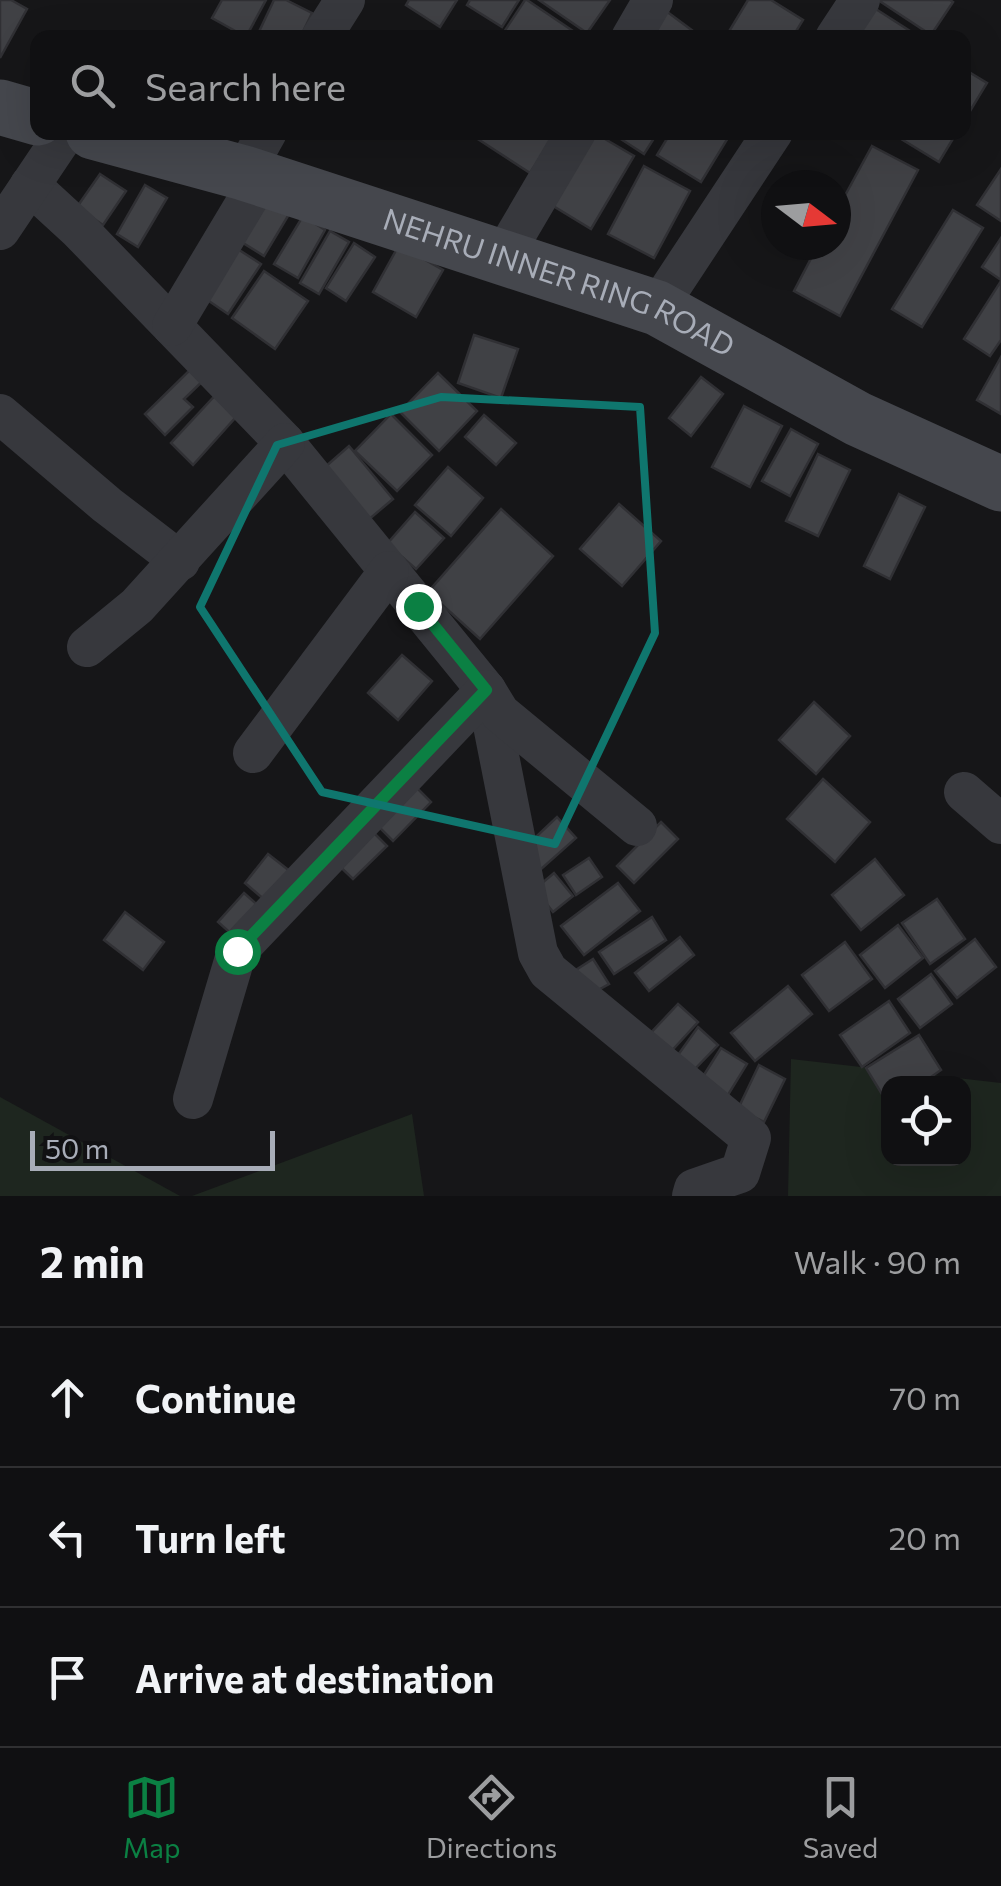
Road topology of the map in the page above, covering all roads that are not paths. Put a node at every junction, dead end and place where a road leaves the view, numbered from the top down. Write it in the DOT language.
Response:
graph roads {
  1 [pos="653,0"];
  2 [pos="860,0"];
  3 [pos="636,30"];
  4 [pos="840,30"];
  5 [pos="0,108"];
  6 [pos="30,116"];
  7 [pos="61,140"];
  8 [pos="139,140"];
  9 [pos="571,140"];
  10 [pos="767,140"];
  11 [pos="257,161"];
  12 [pos="30,185"];
  13 [pos="0,230"];
  14 [pos="502,258"];
  15 [pos="657,308"];
  16 [pos="172,326"];
  17 [pos="0,414"];
  18 [pos="285,443"];
  19 [pos="1001,484"];
  20 [pos="180,560"];
  21 [pos="389,571"];
  22 [pos="87,646"];
  23 [pos="486,690"];
  24 [pos="253,752"];
  25 [pos="964,792"];
  26 [pos="1001,824"];
  27 [pos="637,826"];
  28 [pos="193,1099"];
  29 [pos="692,1196"];
  1 -- 3 [label="street"];
  2 -- 4 [label="street"];
  5 -- 6 [label="street"];
  7 -- 12 [label="street"];
  8 -- 11 [label="street, NEHRU INNER RING ROAD"];
  9 -- 14 [label="street"];
  10 -- 15 [label="street"];
  11 -- 14 [label="street, NEHRU INNER RING ROAD"];
  11 -- 16 [label="street"];
  12 -- 13 [label="street"];
  12 -- 16 [label="street"];
  14 -- 15 [label="street, NEHRU INNER RING ROAD"];
  15 -- 19 [label="street, NEHRU INNER RING ROAD"];
  16 -- 18 [label="street"];
  17 -- 20 [label="street"];
  18 -- 20 [label="street"];
  18 -- 21 [label="street"];
  20 -- 22 [label="street"];
  21 -- 23 [label="street"];
  21 -- 24 [label="street"];
  23 -- 27 [label="street"];
  23 -- 28 [label="street"];
  23 -- 29 [label="street"];
  25 -- 26 [label="street"];
}
